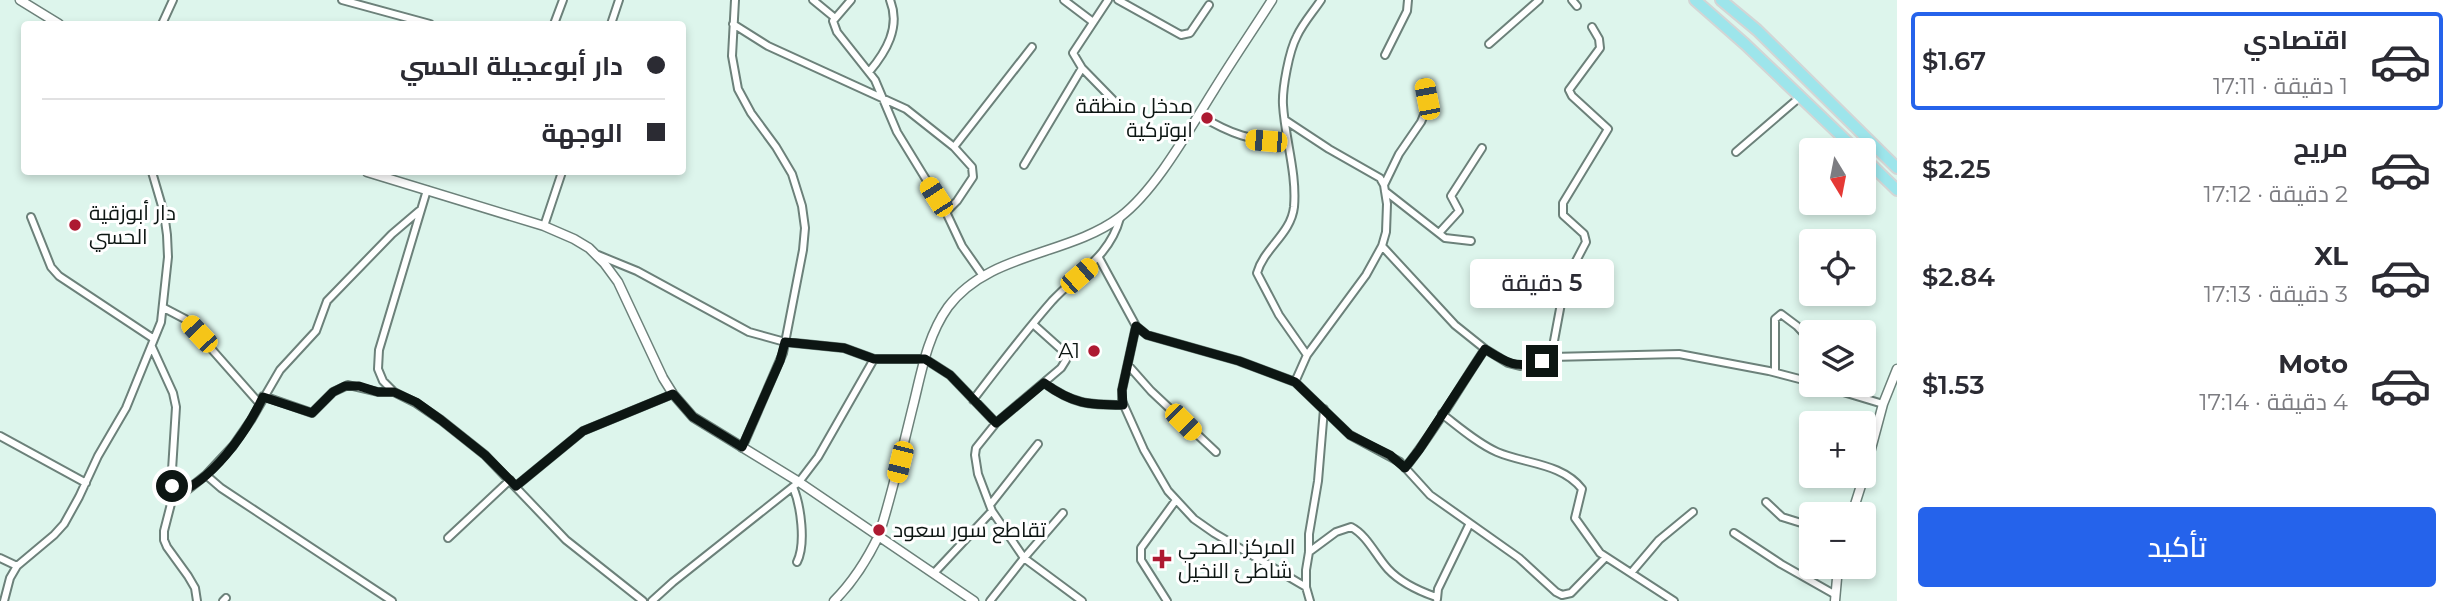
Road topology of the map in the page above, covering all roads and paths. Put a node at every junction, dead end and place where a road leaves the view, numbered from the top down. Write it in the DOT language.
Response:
graph roads {
  1 [pos="20,0"];
  2 [pos="173,0"];
  3 [pos="342,0"];
  4 [pos="563,0"];
  5 [pos="619,0"];
  6 [pos="735,0"];
  7 [pos="813,0"];
  8 [pos="851,0"];
  9 [pos="890,0"];
  10 [pos="1064,0"];
  11 [pos="1108,0"];
  12 [pos="1118,0"];
  13 [pos="1272,0"];
  14 [pos="1321,0"];
  15 [pos="1408,0"];
  16 [pos="1539,0"];
  17 [pos="1695,0"];
  18 [pos="1721,0"];
  19 [pos="1209,5"];
  20 [pos="835,18"];
  21 [pos="55,21"];
  22 [pos="163,21"];
  23 [pos="419,21"];
  24 [pos="555,21"];
  25 [pos="612,21"];
  26 [pos="1093,22"];
  27 [pos="733,24"];
  28 [pos="1592,27"];
  29 [pos="1489,44"];
  30 [pos="1032,47"];
  31 [pos="1385,55"];
  32 [pos="1082,68"];
  33 [pos="869,72"];
  34 [pos="1423,83"];
  35 [pos="1800,97"];
  36 [pos="885,99"];
  37 [pos="1122,109"];
  38 [pos="1199,115"];
  39 [pos="1285,120"];
  40 [pos="1843,138"];
  41 [pos="1288,143"];
  42 [pos="954,147"];
  43 [pos="1482,148"];
  44 [pos="1736,152"];
  45 [pos="1024,165"];
  46 [pos="1897,168"];
  47 [pos="1876,170"];
  48 [pos="153,175"];
  49 [pos="377,175"];
  50 [pos="561,175"];
  51 [pos="1385,188"];
  52 [pos="427,190"];
  53 [pos="1897,190"];
  54 [pos="421,210"];
  55 [pos="946,212"];
  56 [pos="31,217"];
  57 [pos="1119,218"];
  58 [pos="544,226"];
  59 [pos="1438,233"];
  60 [pos="1471,241"];
  61 [pos="1382,246"];
  62 [pos="596,254"];
  63 [pos="1099,258"];
  64 [pos="983,276"];
  65 [pos="164,308"];
  66 [pos="1032,324"];
  67 [pos="1136,326"];
  68 [pos="1799,328"];
  69 [pos="154,339"];
  70 [pos="785,342"];
  71 [pos="152,347"];
  72 [pos="1485,349"];
  73 [pos="1307,355"];
  74 [pos="1551,357"];
  75 [pos="874,359"];
  76 [pos="925,359"];
  77 [pos="1128,365"];
  78 [pos="1897,369"];
  79 [pos="1775,372"];
  80 [pos="1799,379"];
  81 [pos="1295,382"];
  82 [pos="1044,383"];
  83 [pos="394,392"];
  84 [pos="1892,393"];
  85 [pos="673,394"];
  86 [pos="1860,397"];
  87 [pos="262,400"];
  88 [pos="973,400"];
  89 [pos="1883,404"];
  90 [pos="1123,405"];
  91 [pos="1324,410"];
  92 [pos="1442,414"];
  93 [pos="996,423"];
  94 [pos="1876,431"];
  95 [pos="0,436"];
  96 [pos="1038,444"];
  97 [pos="742,447"];
  98 [pos="1216,452"];
  99 [pos="1405,468"];
  100 [pos="206,475"];
  101 [pos="510,480"];
  102 [pos="86,483"];
  103 [pos="796,484"];
  104 [pos="516,486"];
  105 [pos="173,495"];
  106 [pos="1176,500"];
  107 [pos="1766,502"];
  108 [pos="991,508"];
  109 [pos="1693,512"];
  110 [pos="1063,513"];
  111 [pos="1799,522"];
  112 [pos="1469,525"];
  113 [pos="1734,533"];
  114 [pos="879,535"];
  115 [pos="448,538"];
  116 [pos="1309,552"];
  117 [pos="1606,557"];
  118 [pos="0,558"];
  119 [pos="1024,558"];
  120 [pos="797,562"];
  121 [pos="17,566"];
  122 [pos="935,572"];
  123 [pos="1631,573"];
  124 [pos="1837,579"];
  125 [pos="1306,587"];
  126 [pos="1835,597"];
  127 [pos="1565,598"];
  128 [pos="1437,599"];
  129 [pos="4,601"];
  130 [pos="197,601"];
  131 [pos="392,601"];
  132 [pos="643,601"];
  133 [pos="652,601"];
  134 [pos="834,601"];
  135 [pos="974,601"];
  136 [pos="990,601"];
  137 [pos="1082,601"];
  138 [pos="1167,601"];
  139 [pos="1310,601"];
  140 [pos="1674,601"];
  1 -- 21 [label="street"];
  2 -- 22 [label="street"];
  3 -- 23 [label="street"];
  4 -- 24 [label="street"];
  5 -- 25 [label="street"];
  6 -- 27 [label="street"];
  7 -- 20 [label="street"];
  8 -- 20 [label="street"];
  9 -- 33 [label="street"];
  10 -- 26 [label="street"];
  11 -- 26 [label="street"];
  12 -- 19 [label="street"];
  13 -- 38 [label="street"];
  14 -- 39 [label="street"];
  15 -- 31 [label="street"];
  16 -- 29 [label="street"];
  17 -- 35 [label="main road"];
  18 -- 46 [label="main road"];
  20 -- 33 [label="street"];
  26 -- 32 [label="street"];
  27 -- 36 [label="street"];
  27 -- 70 [label="street"];
  28 -- 74 [label="street"];
  30 -- 42 [label="street"];
  32 -- 37 [label="street"];
  32 -- 45 [label="street"];
  33 -- 36 [label="street"];
  34 -- 51 [label="street"];
  35 -- 40 [label="main road"];
  35 -- 44 [label="street"];
  36 -- 42 [label="street"];
  36 -- 55 [label="street"];
  38 -- 41 [label="street"];
  38 -- 57 [label="street"];
  39 -- 41 [label="street"];
  39 -- 51 [label="street"];
  41 -- 73 [label="street"];
  42 -- 55 [label="street"];
  43 -- 59 [label="street"];
  47 -- 53 [label="main road"];
  48 -- 65 [label="street"];
  49 -- 52 [label="street"];
  50 -- 58 [label="street"];
  51 -- 59 [label="street"];
  51 -- 61 [label="street"];
  52 -- 54 [label="street"];
  52 -- 58 [label="street"];
  54 -- 83 [label="street"];
  54 -- 87 [label="street"];
  55 -- 64 [label="street"];
  56 -- 69 [label="street"];
  57 -- 63 [label="street"];
  57 -- 64 [label="street"];
  58 -- 62 [label="street"];
  59 -- 60 [label="street"];
  61 -- 72 [label="street"];
  61 -- 73 [label="street"];
  62 -- 70 [label="street"];
  62 -- 85 [label="street"];
  63 -- 66 [label="street"];
  63 -- 67 [label="street"];
  64 -- 76 [label="street"];
  65 -- 69 [label="street"];
  65 -- 87 [label="street"];
  66 -- 82 [label="street"];
  66 -- 88 [label="street"];
  67 -- 77 [label="street"];
  67 -- 81 [label="street"];
  68 -- 79 [label="street"];
  69 -- 71 [label="street"];
  70 -- 75 [label="street"];
  70 -- 97 [label="street"];
  71 -- 102 [label="street"];
  71 -- 105 [label="street"];
  72 -- 74 [label="street"];
  72 -- 92 [label="street"];
  73 -- 81 [label="street"];
  74 -- 79 [label="street"];
  75 -- 76 [label="street"];
  75 -- 103 [label="street"];
  76 -- 88 [label="street"];
  76 -- 114 [label="street"];
  77 -- 90 [label="street"];
  77 -- 98 [label="street"];
  78 -- 84 [label="street"];
  79 -- 80 [label="street"];
  81 -- 91 [label="street"];
  82 -- 90 [label="street"];
  82 -- 93 [label="street"];
  83 -- 87 [label="street"];
  83 -- 101 [label="street"];
  84 -- 89 [label="street"];
  85 -- 97 [label="street"];
  85 -- 104 [label="street"];
  86 -- 89 [label="street"];
  87 -- 100 [label="street"];
  88 -- 93 [label="street"];
  89 -- 94 [label="street"];
  90 -- 106 [label="street"];
  91 -- 99 [label="street"];
  91 -- 116 [label="street"];
  92 -- 99 [label="street"];
  92 -- 117 [label="street"];
  93 -- 108 [label="street"];
  95 -- 102 [label="street"];
  96 -- 108 [label="street"];
  97 -- 103 [label="street"];
  99 -- 112 [label="street"];
  100 -- 105 [label="street"];
  100 -- 131 [label="street"];
  101 -- 104 [label="street"];
  101 -- 115 [label="street"];
  102 -- 121 [label="street"];
  103 -- 114 [label="street"];
  103 -- 120 [label="street"];
  103 -- 133 [label="street"];
  104 -- 132 [label="street"];
  105 -- 130 [label="street"];
  106 -- 125 [label="street"];
  106 -- 138 [label="street"];
  107 -- 111 [label="street"];
  108 -- 119 [label="street"];
  108 -- 122 [label="street"];
  109 -- 123 [label="street"];
  110 -- 119 [label="street"];
  112 -- 127 [label="street"];
  112 -- 128 [label="street"];
  113 -- 126 [label="street"];
  114 -- 122 [label="street"];
  114 -- 134 [label="street"];
  116 -- 125 [label="street"];
  116 -- 128 [label="street"];
  117 -- 123 [label="street"];
  117 -- 127 [label="street"];
  118 -- 121 [label="street"];
  119 -- 136 [label="street"];
  119 -- 137 [label="street"];
  121 -- 129 [label="street"];
  122 -- 135 [label="street"];
  123 -- 140 [label="street"];
  124 -- 126 [label="street"];
  125 -- 139 [label="street"];
}
